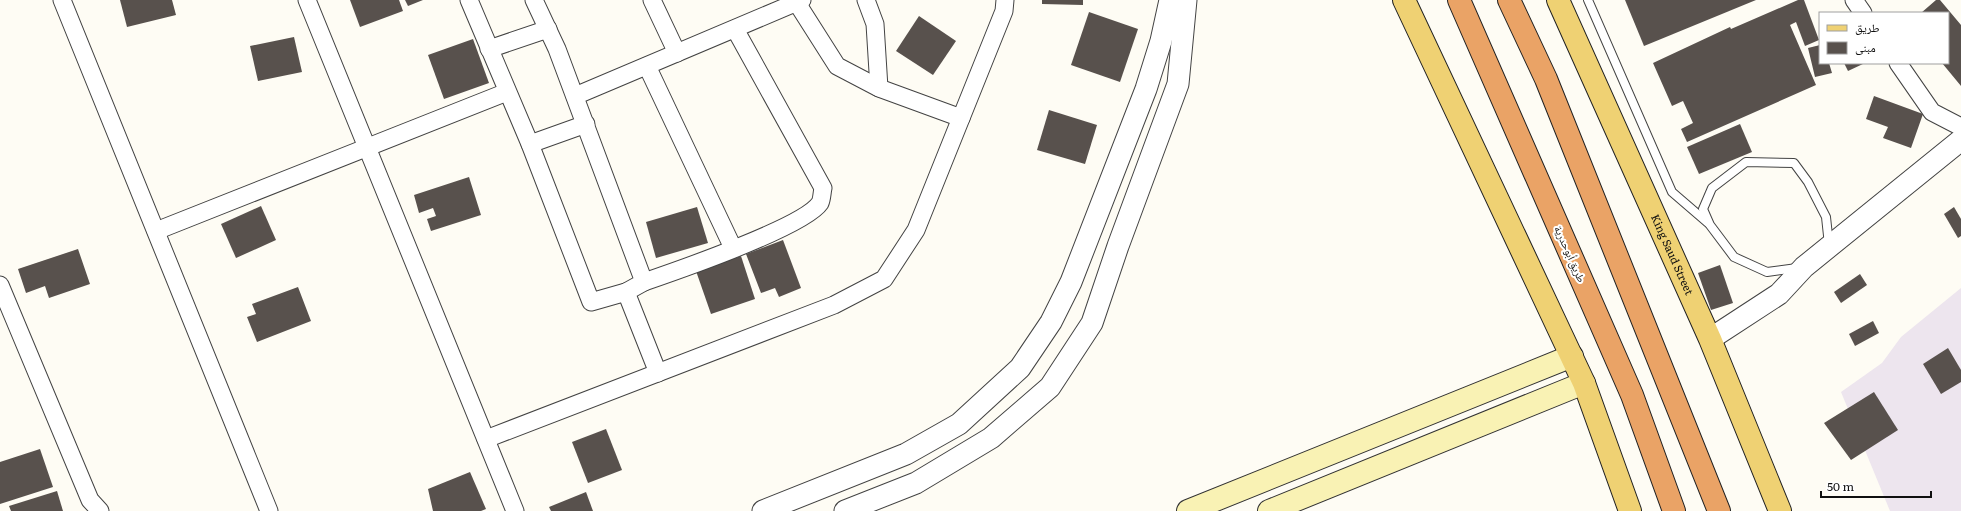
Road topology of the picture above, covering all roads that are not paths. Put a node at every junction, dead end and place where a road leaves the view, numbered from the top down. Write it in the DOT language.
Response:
graph roads {
  1 [pos="62,0"];
  2 [pos="307,0"];
  3 [pos="469,0"];
  4 [pos="534,0"];
  5 [pos="652,0"];
  6 [pos="866,0"];
  7 [pos="1006,0"];
  8 [pos="1170,0"];
  9 [pos="1186,0"];
  10 [pos="1404,0"];
  11 [pos="1459,0"];
  12 [pos="1509,0"];
  13 [pos="1558,0"];
  14 [pos="1588,0"];
  15 [pos="1854,0"];
  16 [pos="798,1"];
  17 [pos="1862,12"];
  18 [pos="548,29"];
  19 [pos="736,29"];
  20 [pos="489,49"];
  21 [pos="677,53"];
  22 [pos="1899,64"];
  23 [pos="647,66"];
  24 [pos="879,88"];
  25 [pos="507,92"];
  26 [pos="575,96"];
  27 [pos="961,118"];
  28 [pos="586,124"];
  29 [pos="1961,127"];
  30 [pos="1961,140"];
  31 [pos="530,144"];
  32 [pos="368,147"];
  33 [pos="1710,225"];
  34 [pos="156,231"];
  35 [pos="1830,247"];
  36 [pos="734,248"];
  37 [pos="1804,267"];
  38 [pos="644,282"];
  39 [pos="0,285"];
  40 [pos="626,292"];
  41 [pos="1710,339"];
  42 [pos="1572,356"];
  43 [pos="658,373"];
  44 [pos="1584,383"];
  45 [pos="486,439"];
  46 [pos="100,511"];
  47 [pos="269,511"];
  48 [pos="515,511"];
  49 [pos="763,511"];
  50 [pos="845,511"];
  51 [pos="1188,511"];
  52 [pos="1269,511"];
  53 [pos="1630,511"];
  54 [pos="1674,511"];
  55 [pos="1719,511"];
  56 [pos="1780,511"];
  1 -- 34 [label="street"];
  2 -- 32 [label="street"];
  3 -- 20 [label="street"];
  4 -- 18 [label="street"];
  5 -- 21 [label="street"];
  6 -- 24 [label="street"];
  7 -- 27 [label="street"];
  8 -- 49 [label="street"];
  9 -- 50 [label="street"];
  10 -- 42 [label="main road"];
  11 -- 54 [label="highway, طريق أبوحدرية"];
  12 -- 55 [label="highway"];
  13 -- 41 [label="main road, King Saud Street"];
  14 -- 33 [label="lane"];
  15 -- 17 [label="street"];
  16 -- 19 [label="street"];
  16 -- 24 [label="street"];
  18 -- 20 [label="street"];
  18 -- 26 [label="street"];
  19 -- 21 [label="street"];
  19 -- 36 [label="street"];
  20 -- 25 [label="street"];
  21 -- 23 [label="street"];
  22 -- 29 [label="street"];
  23 -- 26 [label="street"];
  23 -- 36 [label="street"];
  24 -- 27 [label="street"];
  25 -- 31 [label="street"];
  25 -- 32 [label="street"];
  26 -- 28 [label="street"];
  27 -- 43 [label="street"];
  28 -- 31 [label="street"];
  28 -- 38 [label="street"];
  30 -- 35 [label="street"];
  31 -- 40 [label="street"];
  32 -- 34 [label="street"];
  32 -- 45 [label="street"];
  33 -- 35 [label="lane"];
  33 -- 37 [label="lane"];
  34 -- 47 [label="street"];
  35 -- 37 [label="street"];
  36 -- 38 [label="street"];
  37 -- 41 [label="street"];
  38 -- 40 [label="street"];
  39 -- 46 [label="street"];
  40 -- 43 [label="street"];
  41 -- 56 [label="main road, King Saud Street"];
  42 -- 44 [label="main road"];
  42 -- 51 [label="main road"];
  43 -- 45 [label="street"];
  44 -- 52 [label="main road"];
  44 -- 53 [label="main road"];
  45 -- 48 [label="street"];
}
